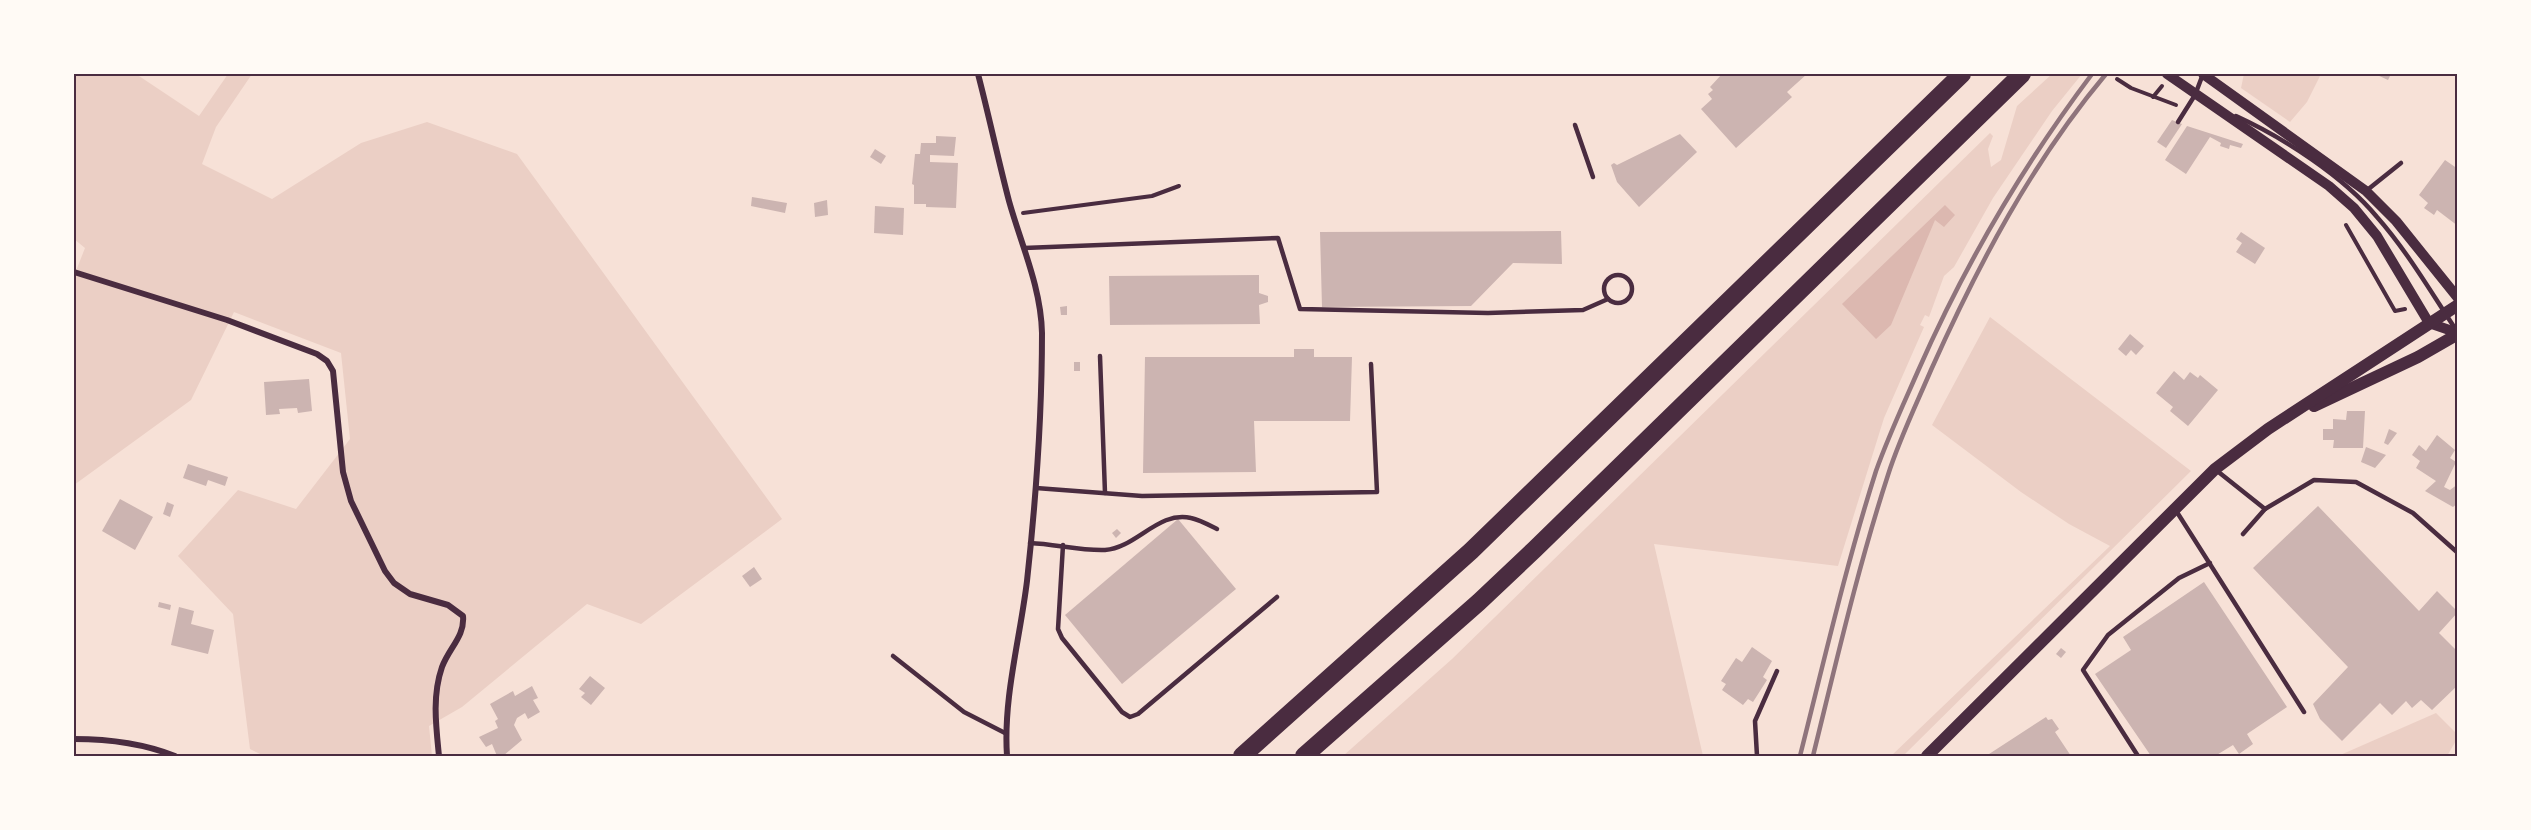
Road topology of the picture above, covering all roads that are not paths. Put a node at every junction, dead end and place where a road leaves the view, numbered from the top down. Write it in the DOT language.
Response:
graph roads {
  1 [pos="978,74"];
  2 [pos="1962,74"];
  3 [pos="2022,74"];
  4 [pos="2167,74"];
  5 [pos="2203,74"];
  6 [pos="2195,95"];
  7 [pos="2219,109"];
  8 [pos="2178,122"];
  9 [pos="1575,125"];
  10 [pos="2401,163"];
  11 [pos="1593,177"];
  12 [pos="2366,191"];
  13 [pos="1023,248"];
  14 [pos="74,272"];
  15 [pos="2457,298"];
  16 [pos="1608,299"];
  17 [pos="2457,305"];
  18 [pos="2445,313"];
  19 [pos="2429,323"];
  20 [pos="2457,333"];
  21 [pos="1100,356"];
  22 [pos="1371,364"];
  23 [pos="2268,429"];
  24 [pos="2215,469"];
  25 [pos="1036,488"];
  26 [pos="1105,493"];
  27 [pos="2174,508"];
  28 [pos="2265,509"];
  29 [pos="1217,529"];
  30 [pos="2243,534"];
  31 [pos="1030,543"];
  32 [pos="1063,545"];
  33 [pos="2457,553"];
  34 [pos="2210,563"];
  35 [pos="1277,597"];
  36 [pos="893,656"];
  37 [pos="1777,671"];
  38 [pos="2304,712"];
  39 [pos="1005,733"];
  40 [pos="74,739"];
  41 [pos="175,756"];
  42 [pos="439,756"];
  43 [pos="1007,756"];
  44 [pos="1242,756"];
  45 [pos="1304,756"];
  46 [pos="1757,756"];
  47 [pos="1927,756"];
  48 [pos="2138,756"];
  1 -- 13 [label="street"];
  2 -- 44 [label="highway"];
  3 -- 45 [label="highway"];
  4 -- 6 [label="street"];
  5 -- 6 [label="lane"];
  5 -- 12 [label="street"];
  6 -- 7 [label="street"];
  6 -- 8 [label="lane"];
  7 -- 18 [label="lane"];
  7 -- 19 [label="street"];
  9 -- 11 [label="lane"];
  10 -- 12 [label="lane"];
  12 -- 15 [label="street"];
  13 -- 16 [label="lane"];
  13 -- 25 [label="street"];
  14 -- 42 [label="street"];
  16 -- 16 [label="lane"];
  17 -- 18 [label="main road"];
  18 -- 19 [label="main road"];
  18 -- 20 [label="lane"];
  19 -- 20 [label="street"];
  19 -- 23 [label="main road"];
  20 -- 23 [label="main road"];
  21 -- 26 [label="lane"];
  22 -- 26 [label="lane"];
  23 -- 24 [label="main road"];
  24 -- 27 [label="main road"];
  24 -- 28 [label="lane"];
  25 -- 26 [label="lane"];
  25 -- 31 [label="street"];
  27 -- 34 [label="lane"];
  27 -- 47 [label="main road"];
  28 -- 30 [label="lane"];
  28 -- 33 [label="lane"];
  29 -- 32 [label="lane"];
  31 -- 32 [label="lane"];
  31 -- 39 [label="street"];
  32 -- 35 [label="lane"];
  34 -- 38 [label="lane"];
  34 -- 48 [label="lane"];
  36 -- 39 [label="lane"];
  37 -- 46 [label="lane"];
  39 -- 43 [label="street"];
  40 -- 41 [label="street"];
}
